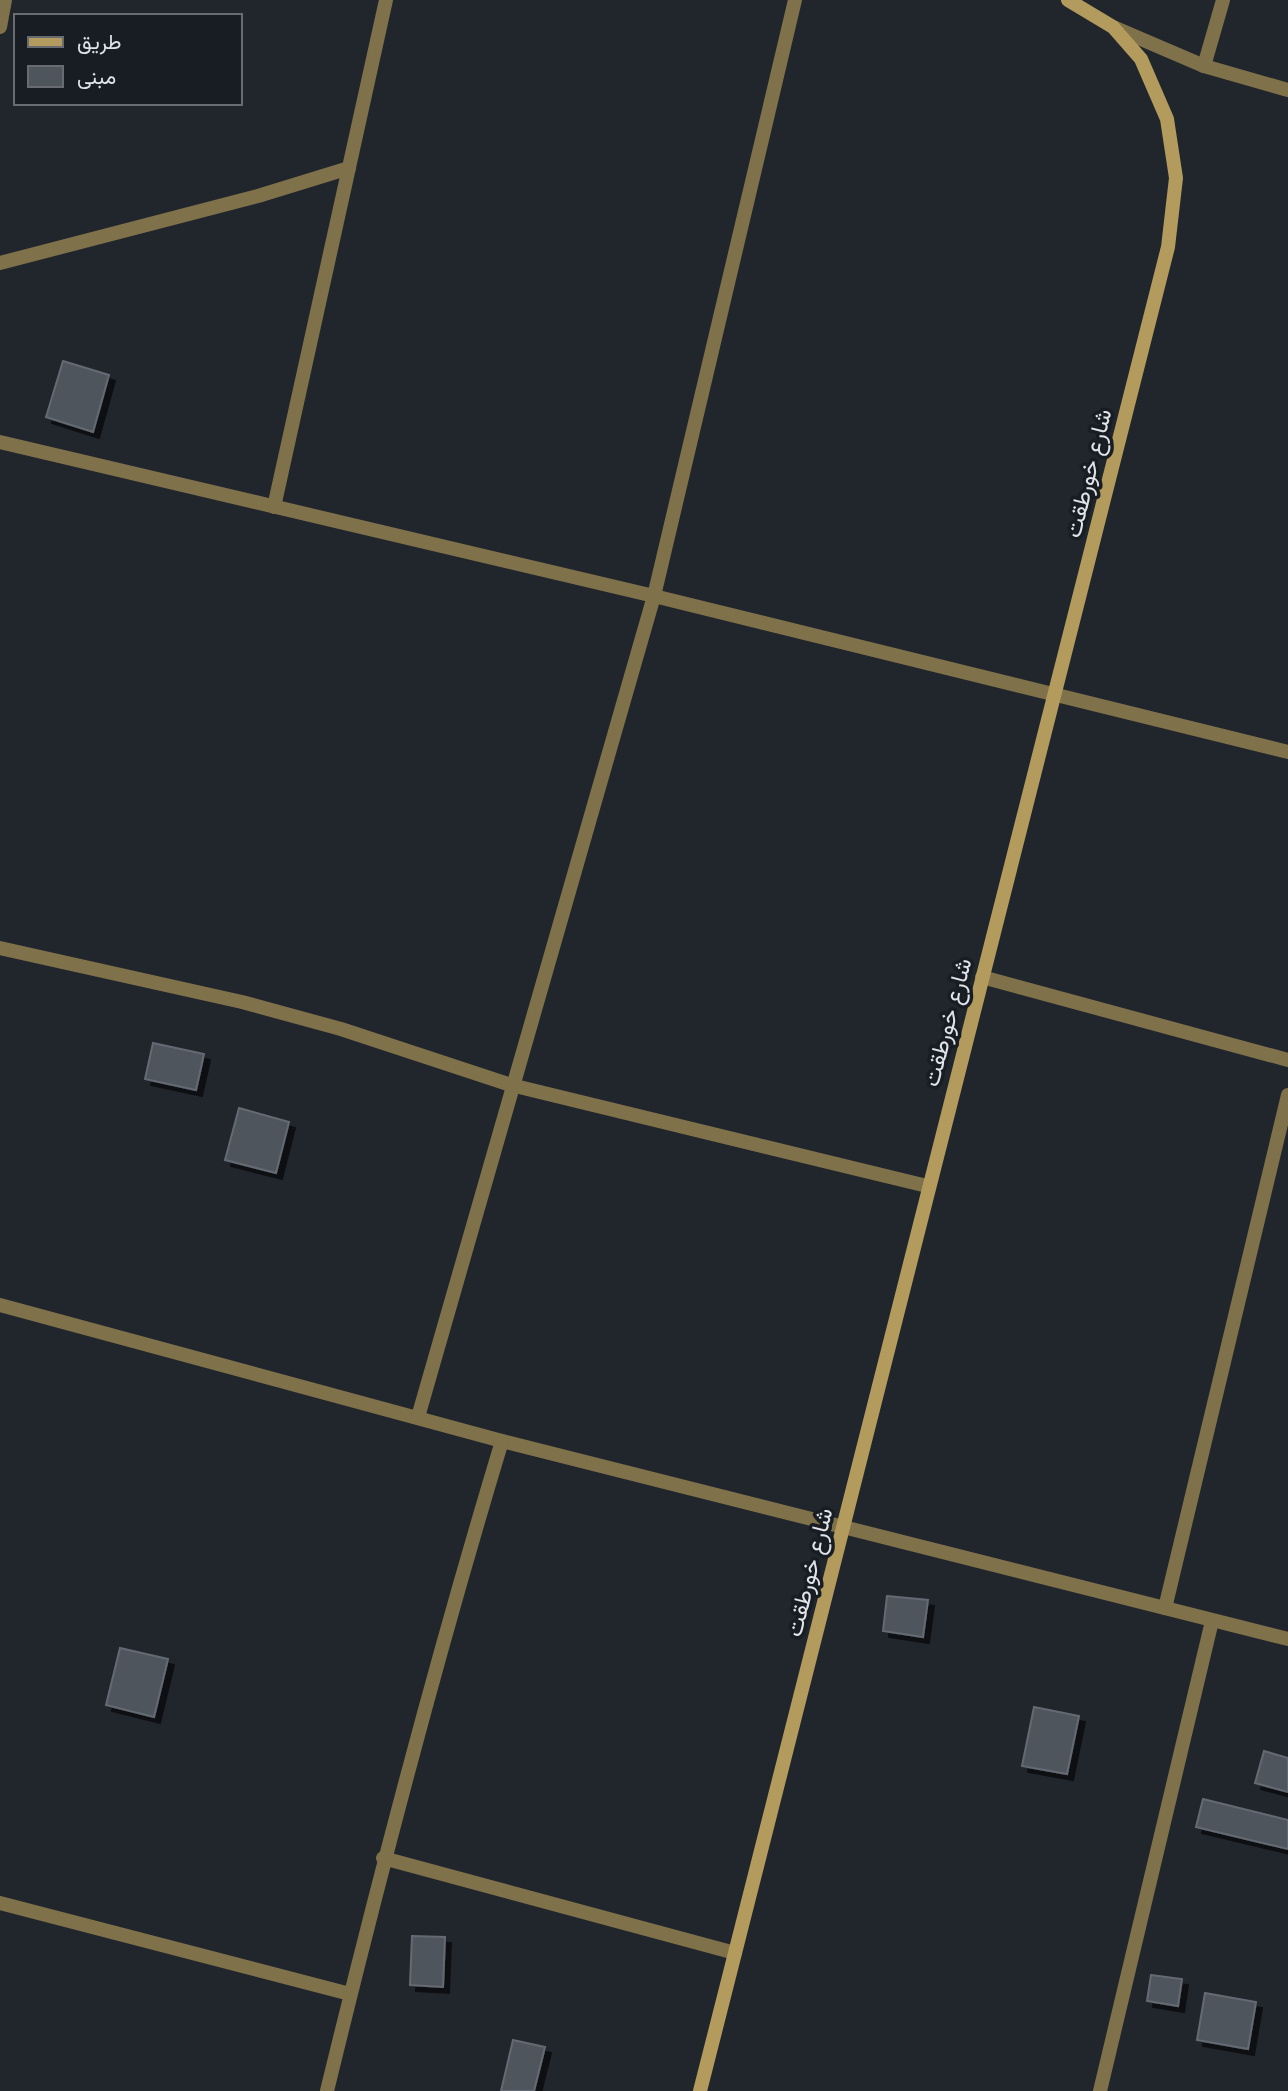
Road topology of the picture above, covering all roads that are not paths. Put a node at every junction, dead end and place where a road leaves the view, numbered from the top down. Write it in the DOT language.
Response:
graph roads {
  1 [pos="5,0"];
  2 [pos="386,0"];
  3 [pos="795,0"];
  4 [pos="1068,0"];
  5 [pos="1223,0"];
  6 [pos="0,27"];
  7 [pos="1113,27"];
  8 [pos="1204,66"];
  9 [pos="1288,90"];
  10 [pos="349,168"];
  11 [pos="0,263"];
  12 [pos="0,442"];
  13 [pos="274,507"];
  14 [pos="654,596"];
  15 [pos="1054,696"];
  16 [pos="1288,752"];
  17 [pos="0,948"];
  18 [pos="982,978"];
  19 [pos="1288,1060"];
  20 [pos="511,1085"];
  21 [pos="1288,1095"];
  22 [pos="927,1186"];
  23 [pos="0,1305"];
  24 [pos="418,1417"];
  25 [pos="502,1441"];
  26 [pos="844,1525"];
  27 [pos="1165,1608"];
  28 [pos="1212,1621"];
  29 [pos="1288,1639"];
  30 [pos="383,1858"];
  31 [pos="0,1903"];
  32 [pos="735,1953"];
  33 [pos="350,1994"];
  34 [pos="327,2091"];
  35 [pos="701,2091"];
  36 [pos="1100,2091"];
  1 -- 6 [label="street"];
  2 -- 10 [label="street"];
  3 -- 14 [label="street"];
  4 -- 7 [label="street, شارع خورطقت"];
  5 -- 8 [label="street"];
  7 -- 8 [label="street"];
  7 -- 15 [label="street, شارع خورطقت"];
  8 -- 9 [label="street"];
  10 -- 11 [label="street"];
  10 -- 13 [label="street"];
  12 -- 13 [label="street"];
  13 -- 14 [label="street"];
  14 -- 15 [label="street"];
  14 -- 20 [label="street"];
  15 -- 16 [label="street"];
  15 -- 18 [label="street, شارع خورطقت"];
  17 -- 20 [label="street"];
  18 -- 19 [label="street"];
  18 -- 22 [label="street, شارع خورطقت"];
  20 -- 22 [label="street"];
  20 -- 24 [label="street"];
  21 -- 27 [label="street"];
  22 -- 26 [label="street, شارع خورطقت"];
  23 -- 24 [label="street"];
  24 -- 25 [label="street"];
  25 -- 26 [label="street"];
  25 -- 30 [label="street"];
  26 -- 27 [label="street"];
  26 -- 32 [label="street, شارع خورطقت"];
  27 -- 28 [label="street"];
  28 -- 29 [label="street"];
  28 -- 36 [label="street"];
  30 -- 32 [label="street"];
  30 -- 33 [label="street"];
  31 -- 33 [label="street"];
  32 -- 35 [label="street, شارع خورطقت"];
  33 -- 34 [label="street"];
}
